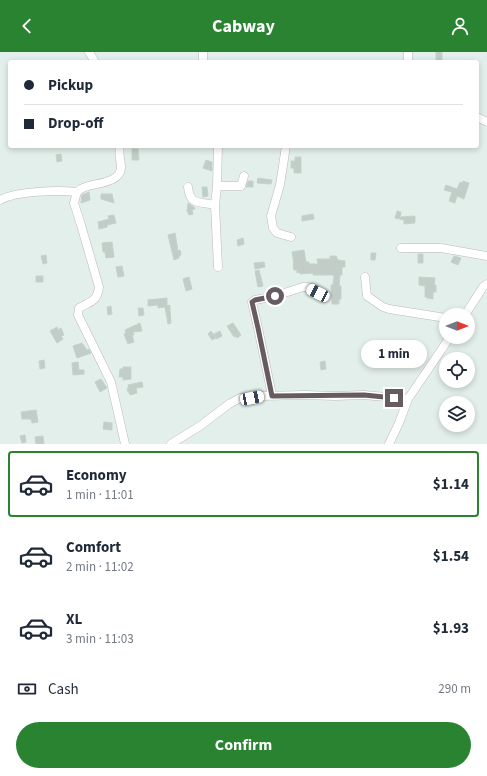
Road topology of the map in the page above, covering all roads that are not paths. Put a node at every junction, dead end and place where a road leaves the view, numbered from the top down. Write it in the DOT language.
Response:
graph roads {
  1 [pos="120,148"];
  2 [pos="218,148"];
  3 [pos="286,148"];
  4 [pos="244,176"];
  5 [pos="218,186"];
  6 [pos="188,187"];
  7 [pos="77,192"];
  8 [pos="0,200"];
  9 [pos="215,205"];
  10 [pos="291,237"];
  11 [pos="401,248"];
  12 [pos="487,256"];
  13 [pos="218,267"];
  14 [pos="364,277"];
  15 [pos="487,284"];
  16 [pos="326,298"];
  17 [pos="470,308"];
  18 [pos="439,317"];
  19 [pos="445,344"];
  20 [pos="272,396"];
  21 [pos="408,399"];
  22 [pos="125,444"];
  23 [pos="171,444"];
  24 [pos="389,444"];
  1 -- 7 [label="street"];
  2 -- 5 [label="street"];
  3 -- 10 [label="street"];
  4 -- 5 [label="street"];
  5 -- 9 [label="street"];
  6 -- 9 [label="street"];
  7 -- 8 [label="street"];
  7 -- 22 [label="street"];
  9 -- 13 [label="street"];
  11 -- 12 [label="street"];
  14 -- 18 [label="street"];
  15 -- 17 [label="street"];
  16 -- 20 [label="street"];
  19 -- 21 [label="street"];
  20 -- 21 [label="street"];
  20 -- 23 [label="street"];
  21 -- 24 [label="street"];
}
